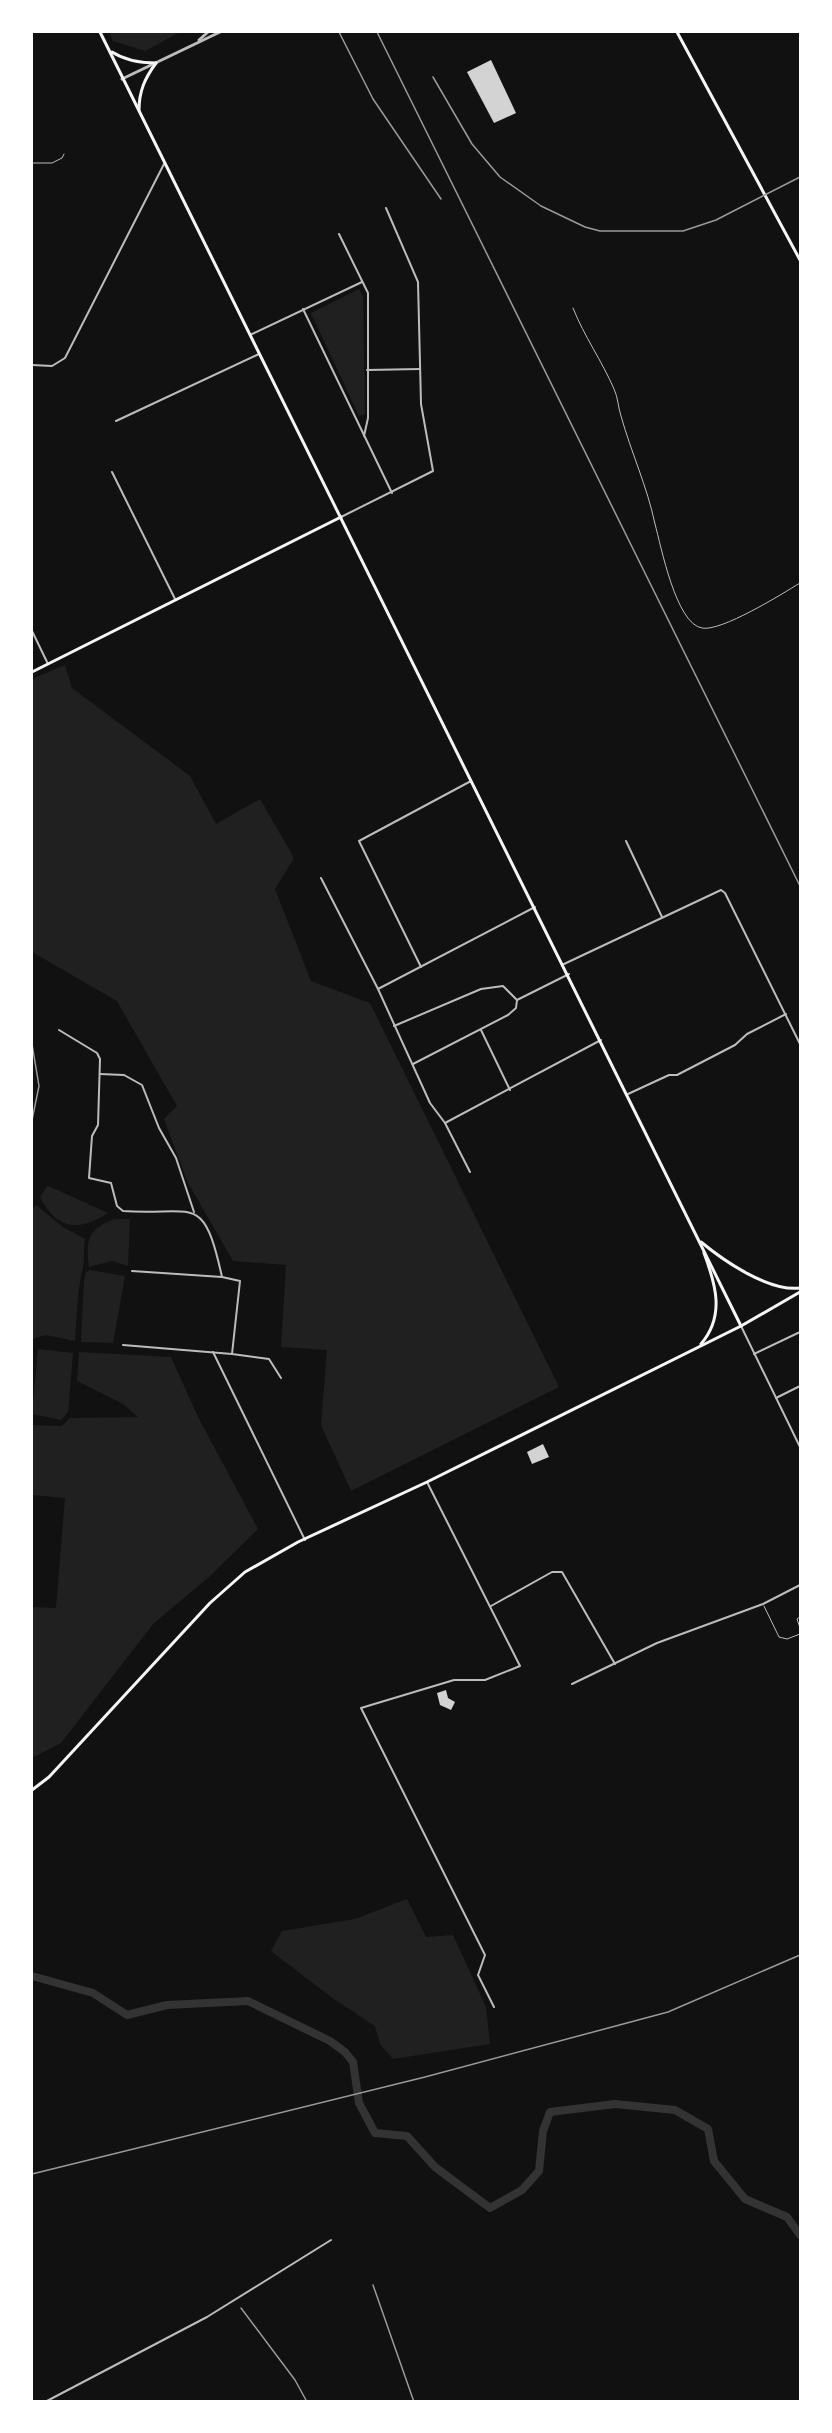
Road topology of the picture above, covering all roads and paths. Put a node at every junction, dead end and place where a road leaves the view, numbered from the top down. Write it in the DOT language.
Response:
graph roads {
  1 [pos="100,32"];
  2 [pos="208,32"];
  3 [pos="220,32"];
  4 [pos="677,32"];
  5 [pos="195,43"];
  6 [pos="110,50"];
  7 [pos="156,63"];
  8 [pos="122,79"];
  9 [pos="140,112"];
  10 [pos="64,153"];
  11 [pos="32,163"];
  12 [pos="164,164"];
  13 [pos="386,208"];
  14 [pos="339,234"];
  15 [pos="801,260"];
  16 [pos="362,282"];
  17 [pos="573,308"];
  18 [pos="303,309"];
  19 [pos="249,335"];
  20 [pos="259,354"];
  21 [pos="32,365"];
  22 [pos="420,369"];
  23 [pos="367,370"];
  24 [pos="116,421"];
  25 [pos="364,436"];
  26 [pos="112,472"];
  27 [pos="392,493"];
  28 [pos="341,517"];
  29 [pos="801,583"];
  30 [pos="176,599"];
  31 [pos="32,631"];
  32 [pos="48,664"];
  33 [pos="32,672"];
  34 [pos="472,781"];
  35 [pos="626,841"];
  36 [pos="321,878"];
  37 [pos="536,907"];
  38 [pos="662,917"];
  39 [pos="564,964"];
  40 [pos="421,967"];
  41 [pos="569,974"];
  42 [pos="378,989"];
  43 [pos="517,1000"];
  44 [pos="786,1014"];
  45 [pos="394,1026"];
  46 [pos="481,1029"];
  47 [pos="59,1030"];
  48 [pos="601,1040"];
  49 [pos="801,1044"];
  50 [pos="412,1065"];
  51 [pos="100,1074"];
  52 [pos="510,1090"];
  53 [pos="628,1094"];
  54 [pos="445,1124"];
  55 [pos="470,1172"];
  56 [pos="194,1212"];
  57 [pos="699,1239"];
  58 [pos="132,1271"];
  59 [pos="222,1277"];
  60 [pos="801,1290"];
  61 [pos="741,1326"];
  62 [pos="801,1332"];
  63 [pos="123,1345"];
  64 [pos="700,1346"];
  65 [pos="213,1352"];
  66 [pos="232,1354"];
  67 [pos="754,1354"];
  68 [pos="281,1378"];
  69 [pos="801,1386"];
  70 [pos="776,1398"];
  71 [pos="801,1447"];
  72 [pos="427,1482"];
  73 [pos="304,1540"];
  74 [pos="801,1585"];
  75 [pos="763,1604"];
  76 [pos="490,1606"];
  77 [pos="801,1617"];
  78 [pos="801,1628"];
  79 [pos="801,1634"];
  80 [pos="615,1664"];
  81 [pos="572,1684"];
  82 [pos="32,1790"];
  83 [pos="494,2007"];
  84 [pos="331,2240"];
  85 [pos="45,2402"];
  1 -- 6 [label="main road"];
  2 -- 5 [label="street"];
  3 -- 5 [label="street"];
  4 -- 15 [label="main road"];
  5 -- 7 [label="street"];
  6 -- 7 [label="main road"];
  6 -- 8 [label="main road"];
  7 -- 8 [label="street"];
  7 -- 9 [label="main road"];
  8 -- 9 [label="main road"];
  9 -- 12 [label="main road"];
  10 -- 11 [label="lane"];
  12 -- 19 [label="main road"];
  12 -- 21 [label="street"];
  13 -- 22 [label="street"];
  14 -- 16 [label="street"];
  16 -- 18 [label="street"];
  16 -- 23 [label="street"];
  17 -- 29 [label="lane"];
  18 -- 19 [label="street"];
  18 -- 25 [label="street"];
  19 -- 20 [label="main road"];
  20 -- 24 [label="street"];
  20 -- 28 [label="main road"];
  22 -- 23 [label="street"];
  22 -- 27 [label="street"];
  23 -- 25 [label="street"];
  25 -- 27 [label="street"];
  26 -- 30 [label="street"];
  27 -- 28 [label="street"];
  28 -- 30 [label="main road"];
  28 -- 34 [label="main road"];
  30 -- 32 [label="main road"];
  31 -- 32 [label="street"];
  32 -- 33 [label="main road"];
  34 -- 37 [label="main road"];
  34 -- 40 [label="street"];
  35 -- 38 [label="street"];
  36 -- 42 [label="street"];
  37 -- 39 [label="main road"];
  37 -- 40 [label="street"];
  38 -- 39 [label="street"];
  38 -- 44 [label="street"];
  39 -- 41 [label="main road"];
  40 -- 42 [label="street"];
  41 -- 43 [label="street"];
  41 -- 48 [label="main road"];
  42 -- 45 [label="street"];
  43 -- 45 [label="street"];
  43 -- 46 [label="street"];
  44 -- 49 [label="street"];
  44 -- 53 [label="street"];
  45 -- 50 [label="street"];
  46 -- 50 [label="street"];
  46 -- 52 [label="street"];
  47 -- 51 [label="street"];
  48 -- 52 [label="street"];
  48 -- 53 [label="main road"];
  50 -- 54 [label="street"];
  51 -- 56 [label="street"];
  51 -- 56 [label="street"];
  52 -- 54 [label="street"];
  53 -- 57 [label="main road"];
  54 -- 55 [label="street"];
  56 -- 59 [label="street"];
  57 -- 60 [label="main road"];
  57 -- 61 [label="main road"];
  57 -- 64 [label="main road"];
  58 -- 59 [label="street"];
  59 -- 66 [label="street"];
  60 -- 61 [label="main road"];
  61 -- 64 [label="main road"];
  61 -- 67 [label="street"];
  62 -- 67 [label="street"];
  63 -- 65 [label="street"];
  64 -- 72 [label="main road"];
  65 -- 66 [label="street"];
  65 -- 73 [label="street"];
  66 -- 68 [label="street"];
  67 -- 70 [label="street"];
  69 -- 70 [label="street"];
  70 -- 71 [label="street"];
  72 -- 73 [label="main road"];
  72 -- 76 [label="street"];
  73 -- 82 [label="main road"];
  74 -- 75 [label="street"];
  75 -- 79 [label="lane"];
  75 -- 80 [label="street"];
  76 -- 80 [label="street"];
  76 -- 83 [label="street"];
  77 -- 78 [label="lane"];
  80 -- 81 [label="street"];
  84 -- 85 [label="street"];
}
